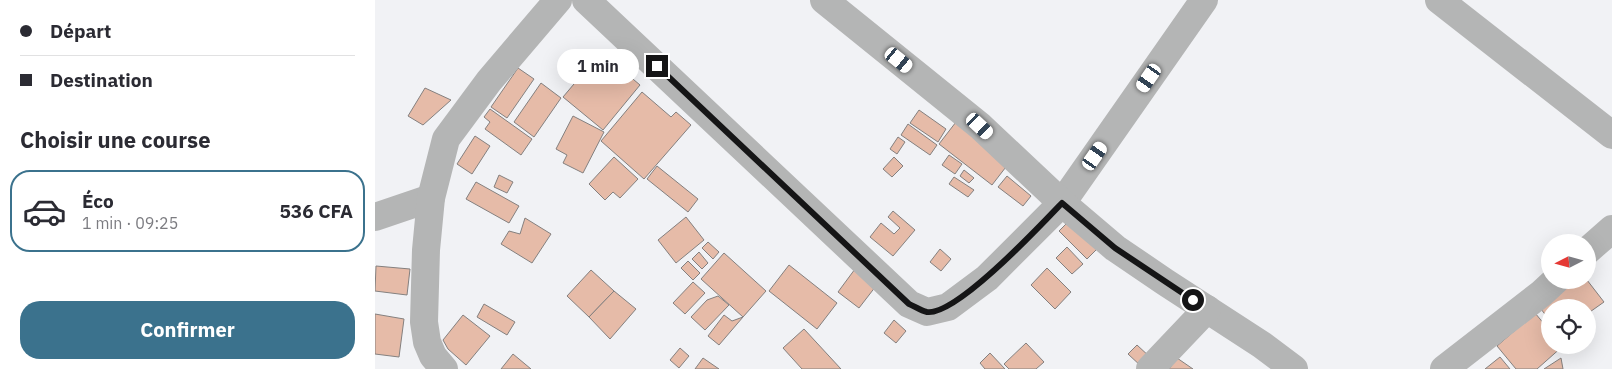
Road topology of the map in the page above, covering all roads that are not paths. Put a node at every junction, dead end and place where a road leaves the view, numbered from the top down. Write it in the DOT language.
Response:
graph roads {
  1 [pos="558,0"];
  2 [pos="586,0"];
  3 [pos="824,0"];
  4 [pos="1204,0"];
  5 [pos="1439,0"];
  6 [pos="1612,135"];
  7 [pos="431,198"];
  8 [pos="1062,203"];
  9 [pos="375,217"];
  10 [pos="1612,230"];
  11 [pos="1596,243"];
  12 [pos="1546,289"];
  13 [pos="1207,309"];
  14 [pos="444,369"];
  15 [pos="1150,369"];
  16 [pos="1294,369"];
  17 [pos="1444,369"];
  1 -- 7 [label="street"];
  2 -- 8 [label="street"];
  3 -- 8 [label="street"];
  4 -- 8 [label="street"];
  5 -- 6 [label="street"];
  7 -- 9 [label="street"];
  7 -- 14 [label="street"];
  8 -- 13 [label="street"];
  10 -- 11 [label="street"];
  12 -- 17 [label="street"];
  13 -- 15 [label="street"];
  13 -- 16 [label="street"];
}
